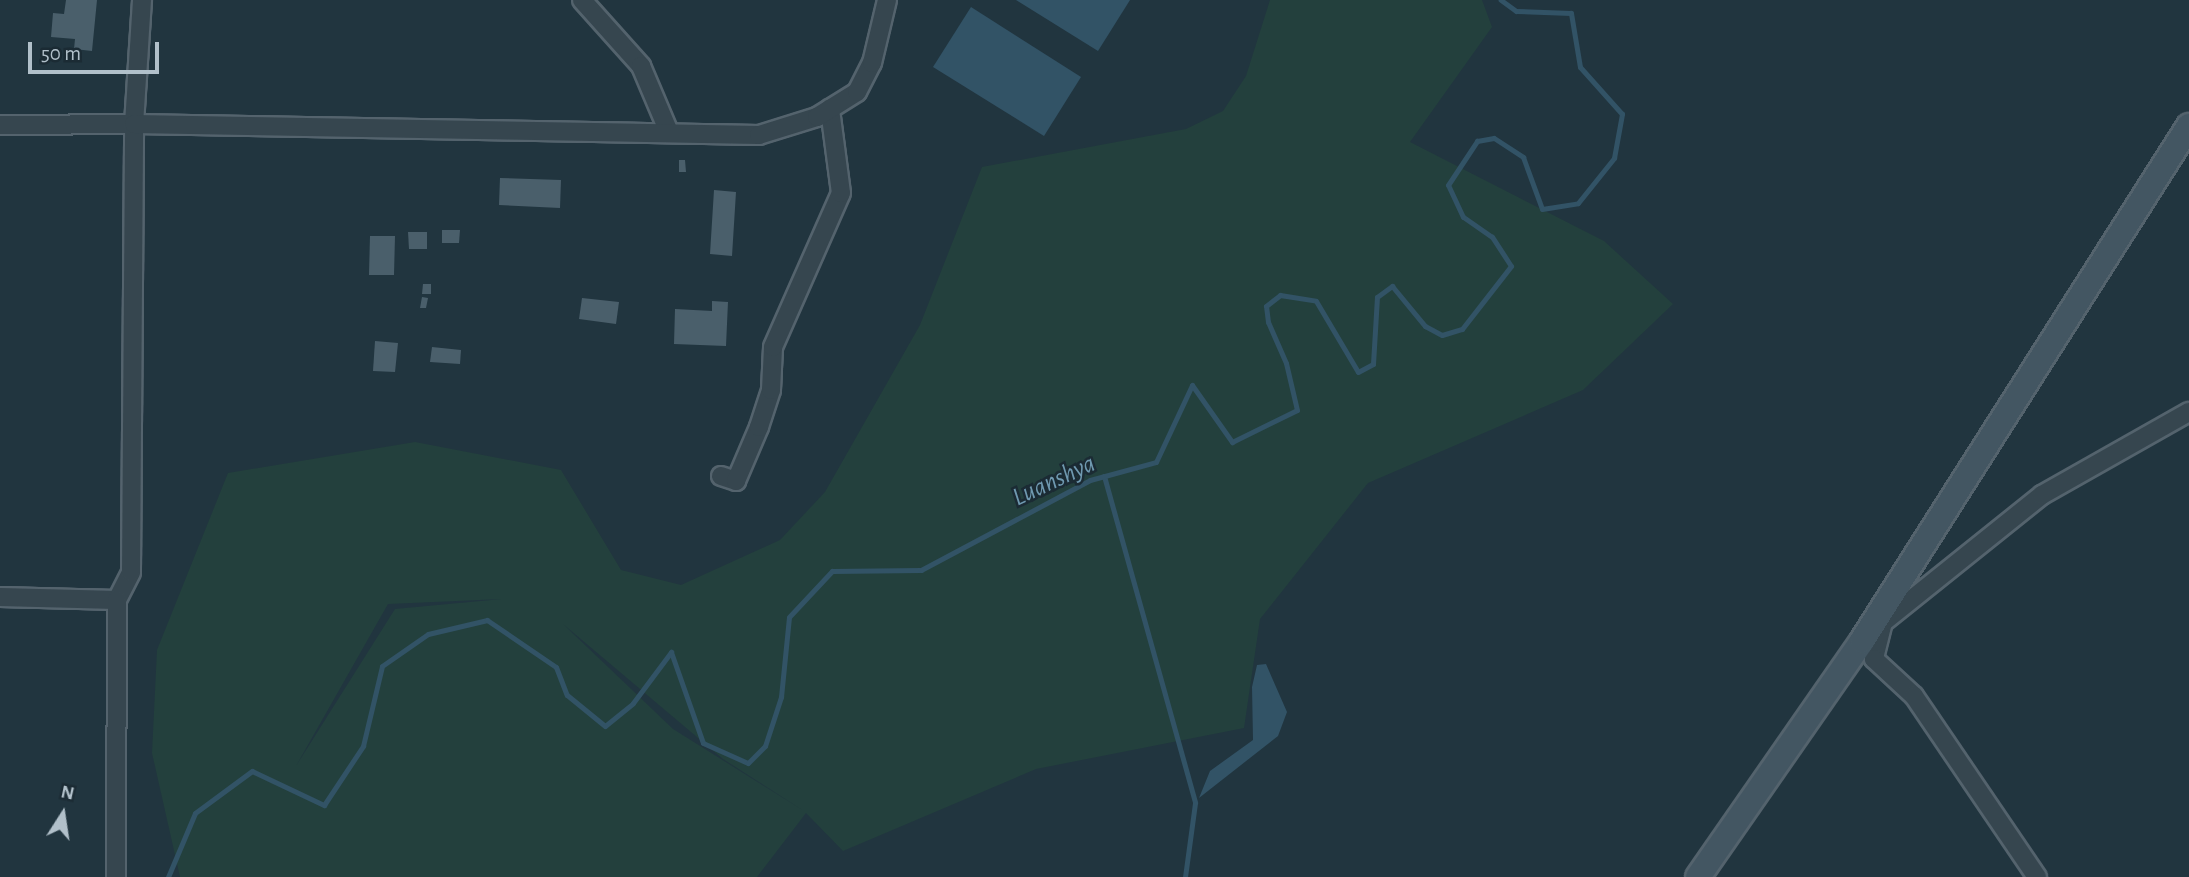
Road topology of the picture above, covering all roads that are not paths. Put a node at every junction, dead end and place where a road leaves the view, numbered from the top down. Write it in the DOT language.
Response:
graph roads {
  1 [pos="142,0"];
  2 [pos="582,0"];
  3 [pos="887,0"];
  4 [pos="830,109"];
  5 [pos="134,124"];
  6 [pos="0,125"];
  7 [pos="2189,126"];
  8 [pos="668,130"];
  9 [pos="2189,412"];
  10 [pos="721,476"];
  11 [pos="0,597"];
  12 [pos="117,600"];
  13 [pos="1883,622"];
  14 [pos="1862,641"];
  15 [pos="116,877"];
  16 [pos="1698,877"];
  17 [pos="2037,877"];
  1 -- 5 [label="street"];
  2 -- 8 [label="street"];
  3 -- 4 [label="street"];
  4 -- 8 [label="street"];
  4 -- 10 [label="street"];
  5 -- 6 [label="street"];
  5 -- 8 [label="street"];
  5 -- 12 [label="street"];
  7 -- 14 [label="main road"];
  9 -- 13 [label="street"];
  11 -- 12 [label="street"];
  12 -- 15 [label="street"];
  13 -- 14 [label="street"];
  13 -- 17 [label="street"];
  14 -- 16 [label="main road"];
}
